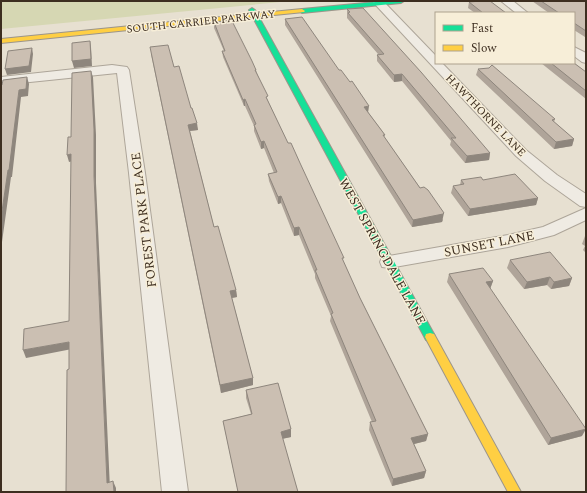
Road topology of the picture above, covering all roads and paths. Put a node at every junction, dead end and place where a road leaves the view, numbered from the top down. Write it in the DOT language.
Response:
graph roads {
  1 [pos="347,1"];
  2 [pos="401,1"];
  3 [pos="506,1"];
  4 [pos="378,2"];
  5 [pos="522,12"];
  6 [pos="254,13"];
  7 [pos="1,33"];
  8 [pos="1,41"];
  9 [pos="575,51"];
  10 [pos="586,59"];
  11 [pos="435,62"];
  12 [pos="437,64"];
  13 [pos="1,81"];
  14 [pos="586,202"];
  15 [pos="586,213"];
  16 [pos="389,262"];
  17 [pos="175,492"];
  18 [pos="515,492"];
  1 -- 6 [label="main road, SOUTH CARRIER PARKWAY"];
  2 -- 4 [label="main road, SOUTH CARRIER PARKWAY"];
  3 -- 5 [label="street"];
  4 -- 6 [label="main road, SOUTH CARRIER PARKWAY"];
  4 -- 11 [label="street, HAWTHORNE LANE"];
  6 -- 7 [label="main road, SOUTH CARRIER PARKWAY"];
  6 -- 8 [label="main road, SOUTH CARRIER PARKWAY"];
  6 -- 16 [label="main road, WEST SPRINGDALE LANE"];
  9 -- 10 [label="street"];
  12 -- 14 [label="street, HAWTHORNE LANE"];
  13 -- 17 [label="street, FOREST PARK PLACE"];
  15 -- 16 [label="street, SUNSET LANE"];
  16 -- 18 [label="main road, WEST SPRINGDALE LANE"];
}
